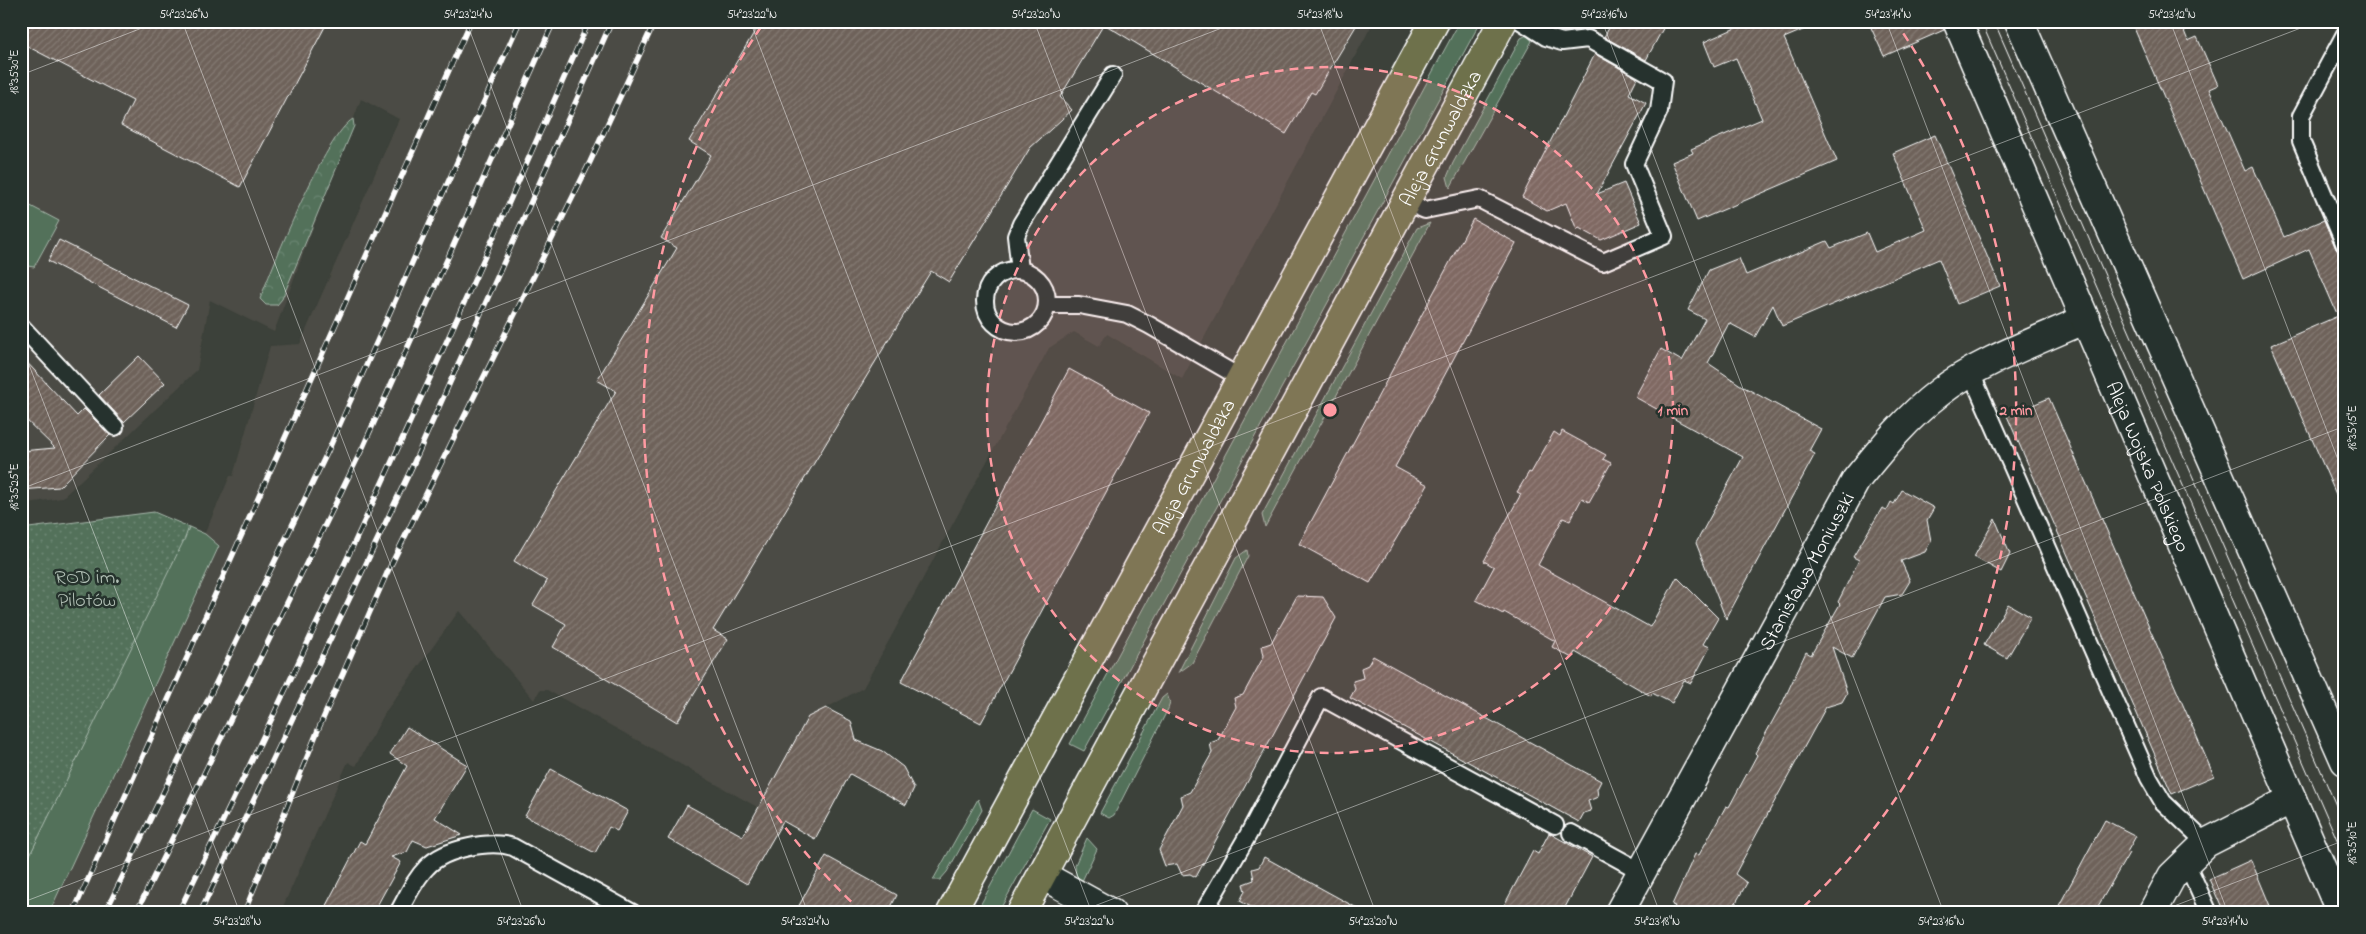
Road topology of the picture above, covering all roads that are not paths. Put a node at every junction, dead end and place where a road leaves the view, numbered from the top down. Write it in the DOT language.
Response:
graph roads {
  1 [pos="1435,21"];
  2 [pos="1503,21"];
  3 [pos="1521,21"];
  4 [pos="1957,21"];
  5 [pos="2343,21"];
  6 [pos="2021,22"];
  7 [pos="2345,33"];
  8 [pos="1113,75"];
  9 [pos="1406,202"];
  10 [pos="2345,245"];
  11 [pos="1020,270"];
  12 [pos="1047,305"];
  13 [pos="2086,319"];
  14 [pos="21,326"];
  15 [pos="1971,373"];
  16 [pos="1241,378"];
  17 [pos="115,427"];
  18 [pos="2345,761"];
  19 [pos="2292,799"];
  20 [pos="1555,825"];
  21 [pos="1571,833"];
  22 [pos="2206,843"];
  23 [pos="2186,862"];
  24 [pos="1642,872"];
  25 [pos="1042,875"];
  26 [pos="398,913"];
  27 [pos="633,913"];
  28 [pos="951,913"];
  29 [pos="1021,913"];
  30 [pos="1111,913"];
  31 [pos="1203,913"];
  32 [pos="1619,913"];
  33 [pos="2152,913"];
  34 [pos="2208,913"];
  35 [pos="2341,913"];
  1 -- 16 [label="main road, Aleja Grunwaldzka"];
  2 -- 9 [label="main road, Aleja Grunwaldzka"];
  3 -- 9 [label="lane"];
  4 -- 13 [label="street, Aleja Wojska Polskiego"];
  5 -- 7 [label="lane"];
  6 -- 18 [label="street"];
  7 -- 10 [label="lane"];
  8 -- 11 [label="lane"];
  9 -- 25 [label="main road, Aleja Grunwaldzka"];
  11 -- 12 [label="lane"];
  11 -- 12 [label="lane"];
  12 -- 16 [label="lane"];
  13 -- 15 [label="street, Stanisława Moniuszki"];
  13 -- 19 [label="street, Aleja Wojska Polskiego"];
  14 -- 17 [label="lane"];
  15 -- 22 [label="lane"];
  15 -- 24 [label="street, Stanisława Moniuszki"];
  16 -- 28 [label="main road, Aleja Grunwaldzka"];
  19 -- 22 [label="street"];
  19 -- 35 [label="street, Aleja Wojska Polskiego"];
  20 -- 31 [label="lane"];
  21 -- 24 [label="lane"];
  22 -- 23 [label="street"];
  23 -- 33 [label="street"];
  23 -- 34 [label="lane"];
  24 -- 32 [label="street, Stanisława Moniuszki"];
  25 -- 29 [label="main road, Aleja Grunwaldzka"];
  25 -- 30 [label="street"];
  26 -- 27 [label="lane"];
}
